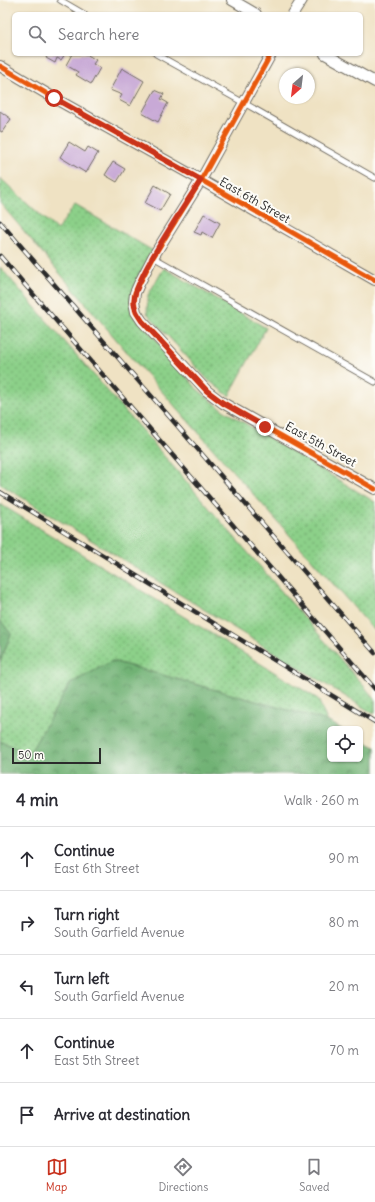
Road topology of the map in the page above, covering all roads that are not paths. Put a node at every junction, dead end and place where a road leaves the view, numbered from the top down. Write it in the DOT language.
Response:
graph roads {
  1 [pos="60,0"];
  2 [pos="232,0"];
  3 [pos="302,0"];
  4 [pos="81,12"];
  5 [pos="253,12"];
  6 [pos="294,12"];
  7 [pos="160,56"];
  8 [pos="270,56"];
  9 [pos="330,56"];
  10 [pos="0,66"];
  11 [pos="375,82"];
  12 [pos="244,103"];
  13 [pos="375,178"];
  14 [pos="201,180"];
  15 [pos="153,257"];
  16 [pos="375,280"];
  17 [pos="375,382"];
  18 [pos="375,489"];
  1 -- 4 [label="lane"];
  2 -- 5 [label="street"];
  3 -- 6 [label="street"];
  7 -- 12 [label="lane"];
  8 -- 12 [label="street, East 5th Street"];
  9 -- 11 [label="street"];
  10 -- 14 [label="street, East 6th Street"];
  12 -- 13 [label="lane"];
  12 -- 14 [label="street, East 5th Street"];
  14 -- 15 [label="street, East 5th Street"];
  14 -- 16 [label="street, East 6th Street"];
  15 -- 17 [label="lane"];
  15 -- 18 [label="street, East 5th Street"];
}
